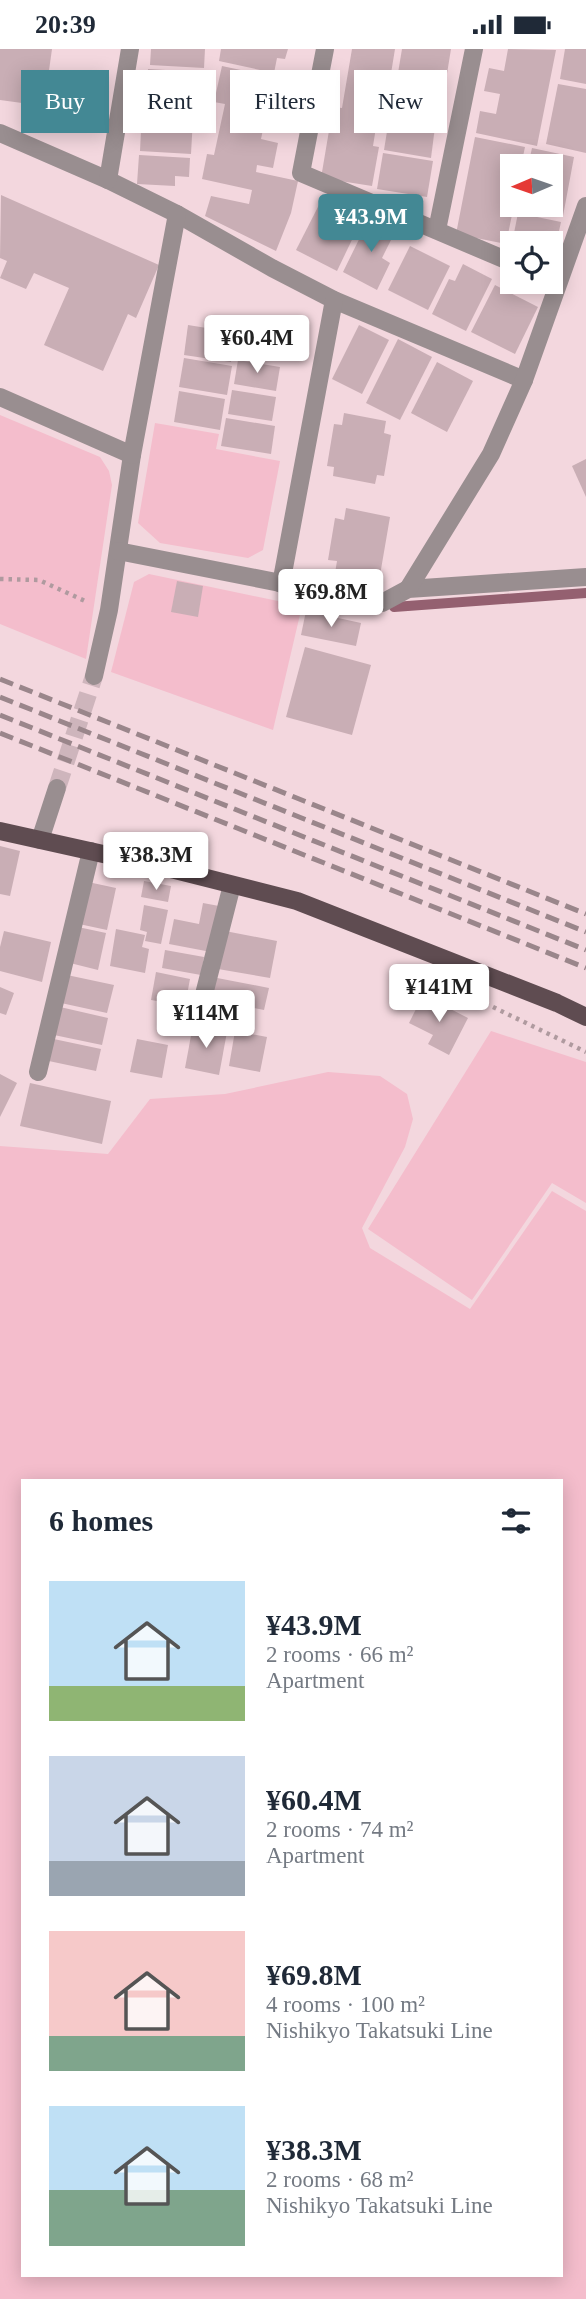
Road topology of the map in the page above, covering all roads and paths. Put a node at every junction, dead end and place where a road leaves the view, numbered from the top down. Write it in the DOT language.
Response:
graph roads {
  1 [pos="130,49"];
  2 [pos="325,49"];
  3 [pos="474,49"];
  4 [pos="0,133"];
  5 [pos="108,180"];
  6 [pos="586,206"];
  7 [pos="177,214"];
  8 [pos="437,230"];
  9 [pos="500,257"];
  10 [pos="563,262"];
  11 [pos="551,294"];
  12 [pos="334,300"];
  13 [pos="524,380"];
  14 [pos="0,397"];
  15 [pos="132,455"];
  16 [pos="118,551"];
  17 [pos="586,577"];
  18 [pos="0,579"];
  19 [pos="281,584"];
  20 [pos="408,589"];
  21 [pos="109,610"];
  22 [pos="94,676"];
  23 [pos="57,788"];
  24 [pos="0,831"];
  25 [pos="40,840"];
  26 [pos="91,851"];
  27 [pos="232,885"];
  28 [pos="200,1010"];
  29 [pos="586,1017"];
  30 [pos="38,1072"];
  1 -- 5 [label="street"];
  2 -- 8 [label="street"];
  3 -- 8 [label="street"];
  4 -- 5 [label="street"];
  5 -- 7 [label="street"];
  6 -- 10 [label="street"];
  7 -- 12 [label="street"];
  7 -- 15 [label="street"];
  8 -- 9 [label="street"];
  11 -- 13 [label="street"];
  12 -- 13 [label="street"];
  12 -- 19 [label="street"];
  13 -- 20 [label="street"];
  14 -- 15 [label="street"];
  15 -- 16 [label="street"];
  16 -- 19 [label="street"];
  16 -- 21 [label="street"];
  17 -- 20 [label="street"];
  18 -- 21 [label="path"];
  19 -- 20 [label="street"];
  21 -- 22 [label="street"];
  23 -- 25 [label="street"];
  24 -- 25 [label="main road"];
  25 -- 26 [label="main road"];
  26 -- 27 [label="main road"];
  26 -- 30 [label="street"];
  27 -- 28 [label="street"];
  27 -- 29 [label="main road"];
}
